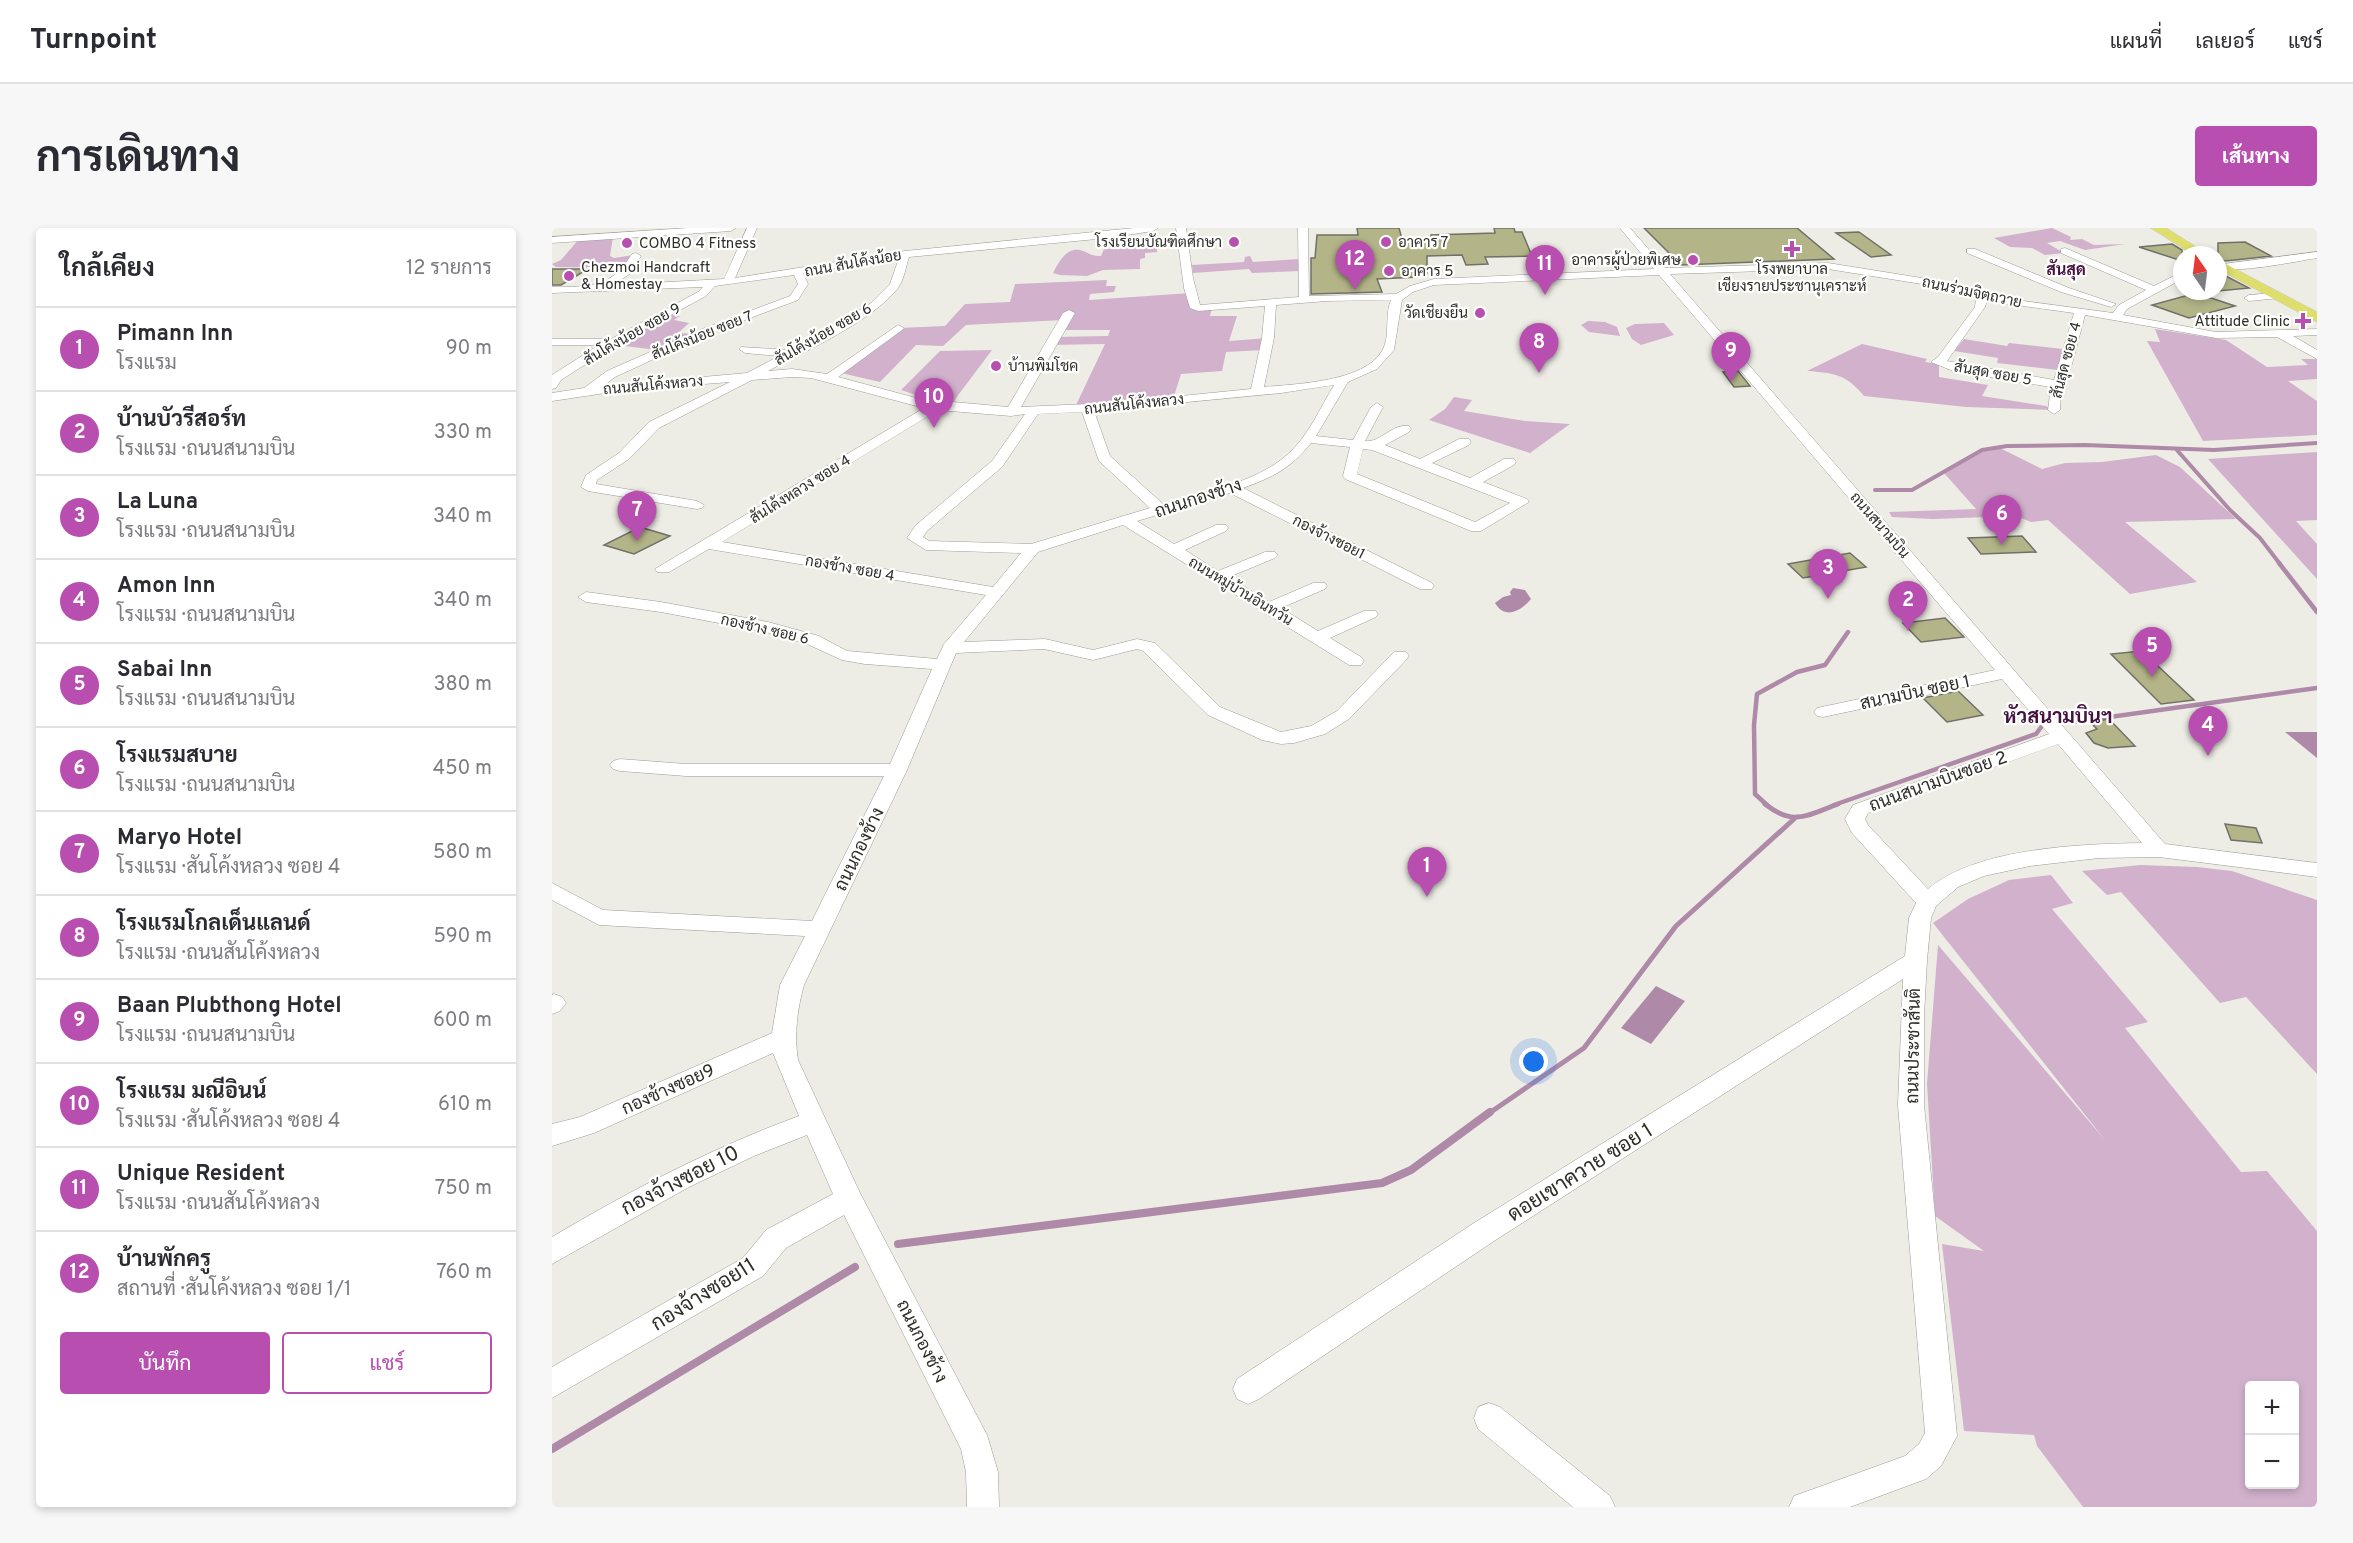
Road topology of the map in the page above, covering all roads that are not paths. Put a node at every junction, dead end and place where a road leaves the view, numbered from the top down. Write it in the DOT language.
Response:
graph roads {
  1 [pos="731,228"];
  2 [pos="752,228"];
  3 [pos="1153,228"];
  4 [pos="1181,228"];
  5 [pos="1302,228"];
  6 [pos="1624,228"];
  7 [pos="2157,228"];
  8 [pos="1077,233"];
  9 [pos="552,240"];
  10 [pos="2188,246"];
  11 [pos="1971,251"];
  12 [pos="2064,252"];
  13 [pos="905,254"];
  14 [pos="2317,255"];
  15 [pos="636,256"];
  16 [pos="2227,266"];
  17 [pos="2227,270"];
  18 [pos="1662,271"];
  19 [pos="798,273"];
  20 [pos="2173,279"];
  21 [pos="728,282"];
  22 [pos="712,283"];
  23 [pos="2153,289"];
  24 [pos="552,290"];
  25 [pos="598,290"];
  26 [pos="2276,296"];
  27 [pos="1398,297"];
  28 [pos="1982,297"];
  29 [pos="2249,298"];
  30 [pos="1304,301"];
  31 [pos="1271,303"];
  32 [pos="2080,311"];
  33 [pos="2120,312"];
  34 [pos="1069,313"];
  35 [pos="2317,318"];
  36 [pos="898,328"];
  37 [pos="2317,332"];
  38 [pos="2280,334"];
  39 [pos="552,342"];
  40 [pos="613,342"];
  41 [pos="745,349"];
  42 [pos="789,353"];
  43 [pos="2317,355"];
  44 [pos="750,376"];
  45 [pos="829,378"];
  46 [pos="1344,379"];
  47 [pos="2058,384"];
  48 [pos="552,385"];
  49 [pos="587,391"];
  50 [pos="1257,391"];
  51 [pos="558,396"];
  52 [pos="935,406"];
  53 [pos="1377,407"];
  54 [pos="1087,409"];
  55 [pos="552,410"];
  56 [pos="2054,410"];
  57 [pos="1011,412"];
  58 [pos="1033,412"];
  59 [pos="1404,429"];
  60 [pos="1308,439"];
  61 [pos="1464,442"];
  62 [pos="1357,444"];
  63 [pos="1374,446"];
  64 [pos="1509,462"];
  65 [pos="1422,463"];
  66 [pos="1473,482"];
  67 [pos="1231,488"];
  68 [pos="697,505"];
  69 [pos="1161,510"];
  70 [pos="1126,521"];
  71 [pos="1221,528"];
  72 [pos="706,544"];
  73 [pos="1033,549"];
  74 [pos="1173,550"];
  75 [pos="1270,555"];
  76 [pos="663,569"];
  77 [pos="1217,577"];
  78 [pos="1319,585"];
  79 [pos="1426,586"];
  80 [pos="994,592"];
  81 [pos="586,597"];
  82 [pos="1268,608"];
  83 [pos="1370,614"];
  84 [pos="1317,638"];
  85 [pos="946,656"];
  86 [pos="1400,656"];
  87 [pos="1355,661"];
  88 [pos="2008,672"];
  89 [pos="1823,712"];
  90 [pos="2062,736"];
  91 [pos="620,765"];
  92 [pos="897,770"];
  93 [pos="2159,850"];
  94 [pos="2317,870"];
  95 [pos="552,890"];
  96 [pos="1927,902"];
  97 [pos="820,929"];
  98 [pos="1916,960"];
  99 [pos="782,1039"];
  100 [pos="813,1122"];
  101 [pos="552,1135"];
  102 [pos="849,1199"];
  103 [pos="552,1252"];
  104 [pos="552,1383"];
  105 [pos="1248,1389"];
  106 [pos="1489,1418"];
  107 [pos="983,1507"];
  108 [pos="1599,1507"];
  109 [pos="1805,1507"];
  1 -- 9 [label="street"];
  2 -- 21 [label="street"];
  3 -- 8 [label="street, ถนน สันโค้งน้อย"];
  4 -- 31 [label="street"];
  5 -- 30 [label="street"];
  6 -- 18 [label="street, ถนนสนามบิน"];
  7 -- 10 [label="main road"];
  8 -- 13 [label="street, ถนน สันโค้งน้อย"];
  11 -- 33 [label="street"];
  12 -- 23 [label="street"];
  13 -- 19 [label="street, ถนน สันโค้งน้อย"];
  13 -- 42 [label="street, สันโค้งน้อย ซอย 6"];
  14 -- 16 [label="street"];
  15 -- 25 [label="street"];
  17 -- 26 [label="main road"];
  18 -- 27 [label="street"];
  18 -- 28 [label="street, ถนนร่วมจิตถวาย"];
  18 -- 88 [label="street, ถนนสนามบิน"];
  19 -- 21 [label="street, ถนน สันโค้งน้อย"];
  19 -- 49 [label="street, สันโค้งน้อย ซอย 7"];
  20 -- 23 [label="street"];
  21 -- 22 [label="street, ถนน สันโค้งน้อย"];
  22 -- 25 [label="street, ถนน สันโค้งน้อย"];
  22 -- 40 [label="street, สันโค้งน้อย ซอย 9"];
  23 -- 33 [label="street"];
  24 -- 25 [label="street, ถนน สันโค้งน้อย"];
  26 -- 29 [label="street"];
  26 -- 35 [label="main road"];
  27 -- 30 [label="street"];
  27 -- 46 [label="street, ถนนสันโค้งหลวง"];
  28 -- 32 [label="street, ถนนร่วมจิตถวาย"];
  28 -- 47 [label="street, สันสุด ซอย 5"];
  30 -- 31 [label="street"];
  31 -- 50 [label="street"];
  32 -- 33 [label="street, ถนนร่วมจิตถวาย"];
  32 -- 47 [label="street, สันสุด ซอย 4"];
  33 -- 38 [label="street, ถนนร่วมจิตถวาย"];
  34 -- 57 [label="street"];
  36 -- 45 [label="street"];
  37 -- 38 [label="street, ถนนร่วมจิตถวาย"];
  38 -- 43 [label="street"];
  39 -- 40 [label="street"];
  40 -- 48 [label="street, สันโค้งน้อย ซอย 9"];
  41 -- 42 [label="street"];
  42 -- 44 [label="street, สันโค้งน้อย ซอย 6"];
  44 -- 45 [label="street, ถนนสันโค้งหลวง"];
  44 -- 49 [label="street, ถนนสันโค้งหลวง"];
  44 -- 68 [label="street, สันโค้งน้อย ซอย 6"];
  45 -- 52 [label="street, ถนนสันโค้งหลวง"];
  46 -- 50 [label="street, ถนนสันโค้งหลวง"];
  46 -- 60 [label="street, ถนนกองช้าง"];
  47 -- 56 [label="street, สันสุด ซอย 4"];
  49 -- 51 [label="street, ถนนสันโค้งหลวง"];
  50 -- 54 [label="street, ถนนสันโค้งหลวง"];
  51 -- 55 [label="street"];
  52 -- 57 [label="street, ถนนสันโค้งหลวง"];
  52 -- 72 [label="street, สันโค้งหลวง ซอย 4"];
  53 -- 62 [label="street"];
  54 -- 58 [label="street, ถนนสันโค้งหลวง"];
  54 -- 69 [label="street"];
  57 -- 58 [label="street, ถนนสันโค้งหลวง"];
  58 -- 73 [label="street"];
  59 -- 63 [label="street"];
  60 -- 62 [label="street"];
  60 -- 67 [label="street, ถนนกองช้าง"];
  61 -- 65 [label="street"];
  62 -- 63 [label="street"];
  62 -- 66 [label="street"];
  63 -- 65 [label="street"];
  64 -- 66 [label="street"];
  65 -- 66 [label="street"];
  67 -- 69 [label="street, ถนนกองช้าง"];
  67 -- 79 [label="street, กองจ้างซอย1"];
  69 -- 70 [label="street, ถนนกองช้าง"];
  70 -- 73 [label="street, ถนนกองช้าง"];
  70 -- 74 [label="street, ถนนหมู่บ้านอินทวัน"];
  71 -- 74 [label="street"];
  72 -- 76 [label="street, สันโค้งหลวง ซอย 4"];
  72 -- 80 [label="street, กองช้าง ซอย 4"];
  73 -- 80 [label="street, ถนนกองช้าง"];
  74 -- 77 [label="street, ถนนหมู่บ้านอินทวัน"];
  75 -- 77 [label="street"];
  77 -- 82 [label="street, ถนนหมู่บ้านอินทวัน"];
  78 -- 82 [label="street"];
  80 -- 85 [label="street, ถนนกองช้าง"];
  81 -- 85 [label="street, กองช้าง ซอย 6"];
  82 -- 84 [label="street, ถนนหมู่บ้านอินทวัน"];
  83 -- 84 [label="street"];
  84 -- 87 [label="street, ถนนหมู่บ้านอินทวัน"];
  85 -- 86 [label="street, กองช้าง ซอย 6"];
  85 -- 92 [label="street, ถนนกองช้าง"];
  88 -- 89 [label="street, สนามบิน ซอย 1"];
  88 -- 90 [label="street, ถนนสนามบิน"];
  90 -- 93 [label="street, ถนนสนามบิน"];
  90 -- 96 [label="street, ถนนสนามบินซอย 2"];
  91 -- 92 [label="street"];
  92 -- 97 [label="street, ถนนกองช้าง"];
  93 -- 94 [label="street"];
  93 -- 96 [label="street"];
  95 -- 97 [label="street"];
  96 -- 98 [label="street, ถนนประชาสันติ"];
  97 -- 99 [label="street, ถนนกองช้าง"];
  98 -- 105 [label="street, ดอยเขาควาย ซอย 1"];
  98 -- 109 [label="street, ถนนประชาสันติ"];
  99 -- 100 [label="street, ถนนกองช้าง"];
  99 -- 101 [label="street, กองช้างซอย9"];
  100 -- 102 [label="street, ถนนกองช้าง"];
  100 -- 103 [label="street, กองจ้างซอย 10"];
  102 -- 104 [label="street, กองจ้างซอย11"];
  102 -- 107 [label="street, ถนนกองช้าง"];
  106 -- 108 [label="street"];
}
